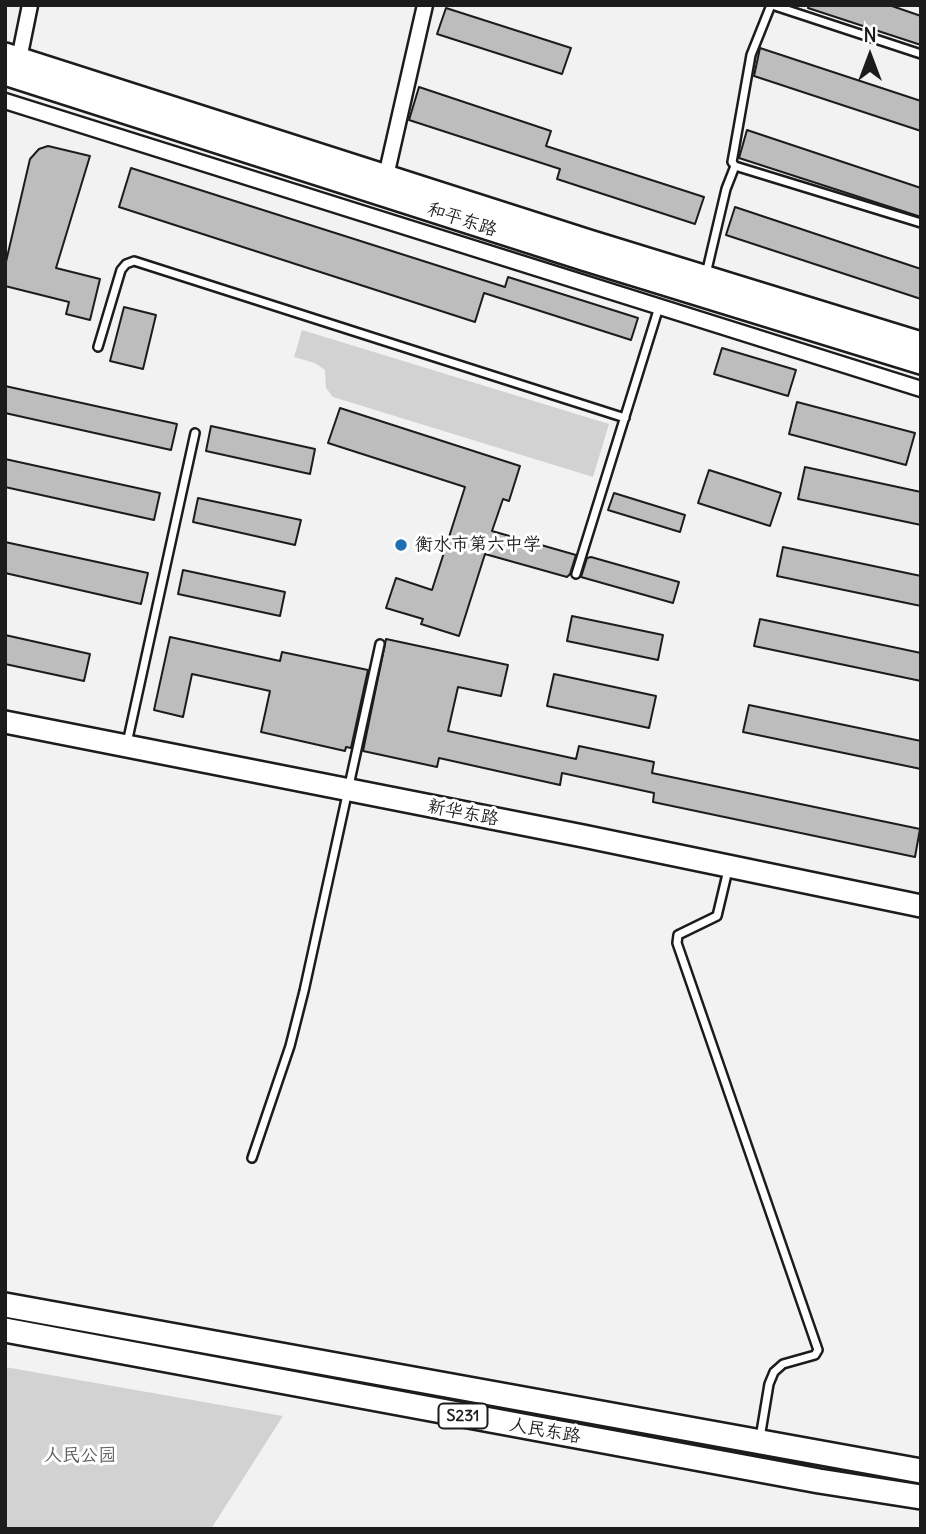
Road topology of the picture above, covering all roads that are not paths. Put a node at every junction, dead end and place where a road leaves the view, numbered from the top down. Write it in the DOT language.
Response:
graph roads {
  1 [pos="30,5"];
  2 [pos="425,5"];
  3 [pos="771,5"];
  4 [pos="921,54"];
  5 [pos="10,62"];
  6 [pos="5,101"];
  7 [pos="734,166"];
  8 [pos="386,176"];
  9 [pos="921,223"];
  10 [pos="705,276"];
  11 [pos="660,307"];
  12 [pos="921,343"];
  13 [pos="98,347"];
  14 [pos="921,363"];
  15 [pos="921,389"];
  16 [pos="625,418"];
  17 [pos="195,433"];
  18 [pos="576,574"];
  19 [pos="380,644"];
  20 [pos="5,722"];
  21 [pos="127,746"];
  22 [pos="348,790"];
  23 [pos="729,866"];
  24 [pos="921,906"];
  25 [pos="252,1158"];
  26 [pos="5,1305"];
  27 [pos="5,1330"];
  28 [pos="759,1443"];
  29 [pos="921,1471"];
  30 [pos="921,1497"];
  1 -- 5 [label="street"];
  2 -- 8 [label="street"];
  3 -- 4 [label="lane"];
  3 -- 7 [label="lane"];
  5 -- 8 [label="main road, 和平东路"];
  5 -- 14 [label="main road, 和平东路"];
  6 -- 11 [label="street"];
  7 -- 9 [label="lane"];
  7 -- 10 [label="lane"];
  8 -- 10 [label="main road, 和平东路"];
  10 -- 12 [label="main road, 和平东路"];
  11 -- 15 [label="street"];
  11 -- 16 [label="lane"];
  13 -- 16 [label="lane"];
  16 -- 18 [label="lane"];
  17 -- 21 [label="lane"];
  19 -- 22 [label="lane"];
  20 -- 21 [label="main road, 新华东路"];
  21 -- 22 [label="main road, 新华东路"];
  22 -- 23 [label="main road, 新华东路"];
  22 -- 25 [label="lane"];
  23 -- 24 [label="main road, 新华东路"];
  23 -- 28 [label="lane"];
  26 -- 28 [label="main road, 人民东路 / S231"];
  27 -- 30 [label="main road, 人民东路 / S231"];
  28 -- 29 [label="main road, 人民东路 / S231"];
}
